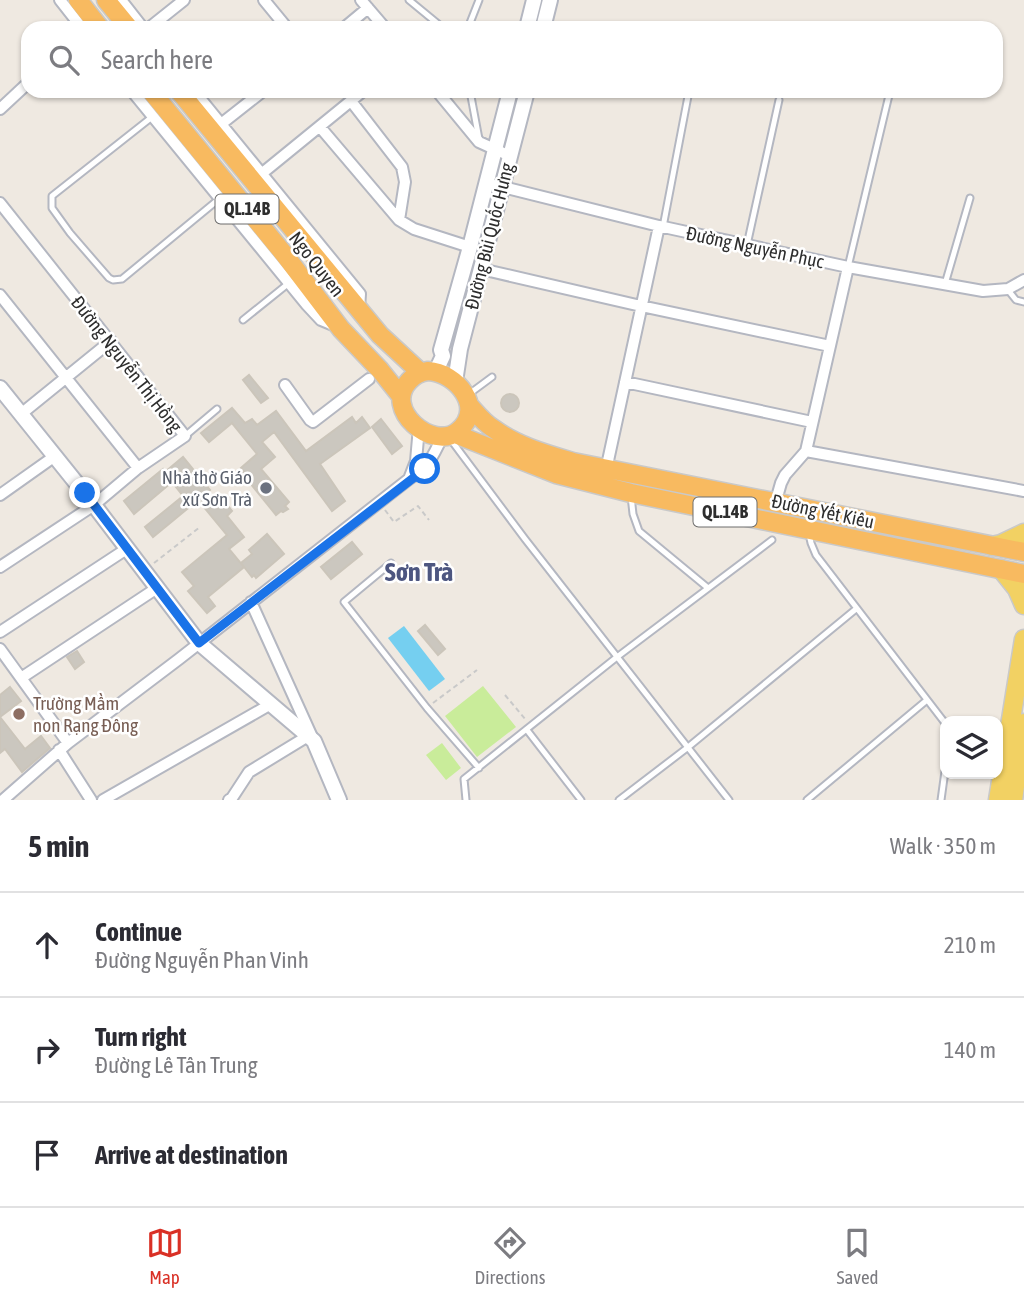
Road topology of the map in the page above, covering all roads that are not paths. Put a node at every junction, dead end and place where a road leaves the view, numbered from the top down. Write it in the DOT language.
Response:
graph roads {
  1 [pos="60,0"];
  2 [pos="78,0"];
  3 [pos="106,0"];
  4 [pos="121,0"];
  5 [pos="184,0"];
  6 [pos="264,0"];
  7 [pos="408,0"];
  8 [pos="479,0"];
  9 [pos="534,0"];
  10 [pos="550,0"];
  11 [pos="365,4"];
  12 [pos="76,21"];
  13 [pos="94,21"];
  14 [pos="123,21"];
  15 [pos="138,21"];
  16 [pos="158,21"];
  17 [pos="281,21"];
  18 [pos="350,21"];
  19 [pos="379,21"];
  20 [pos="434,21"];
  21 [pos="471,21"];
  22 [pos="529,21"];
  23 [pos="545,21"];
  24 [pos="21,90"];
  25 [pos="141,98"];
  26 [pos="153,98"];
  27 [pos="187,98"];
  28 [pos="198,98"];
  29 [pos="254,98"];
  30 [pos="355,98"];
  31 [pos="443,98"];
  32 [pos="471,98"];
  33 [pos="508,98"];
  34 [pos="525,98"];
  35 [pos="688,98"];
  36 [pos="888,98"];
  37 [pos="779,100"];
  38 [pos="351,101"];
  39 [pos="0,109"];
  40 [pos="158,112"];
  41 [pos="217,127"];
  42 [pos="320,127"];
  43 [pos="479,142"];
  44 [pos="495,150"];
  45 [pos="510,156"];
  46 [pos="258,177"];
  47 [pos="487,183"];
  48 [pos="502,187"];
  49 [pos="970,198"];
  50 [pos="219,199"];
  51 [pos="0,203"];
  52 [pos="399,220"];
  53 [pos="661,226"];
  54 [pos="747,245"];
  55 [pos="470,247"];
  56 [pos="848,267"];
  57 [pos="481,269"];
  58 [pos="295,280"];
  59 [pos="1024,280"];
  60 [pos="945,284"];
  61 [pos="1008,289"];
  62 [pos="0,295"];
  63 [pos="1024,302"];
  64 [pos="641,306"];
  65 [pos="243,320"];
  66 [pos="111,341"];
  67 [pos="830,346"];
  68 [pos="428,372"];
  69 [pos="66,376"];
  70 [pos="492,377"];
  71 [pos="369,379"];
  72 [pos="625,382"];
  73 [pos="285,385"];
  74 [pos="0,388"];
  75 [pos="464,394"];
  76 [pos="400,395"];
  77 [pos="216,410"];
  78 [pos="21,414"];
  79 [pos="812,422"];
  80 [pos="419,427"];
  81 [pos="185,436"];
  82 [pos="449,436"];
  83 [pos="806,451"];
  84 [pos="55,456"];
  85 [pos="138,468"];
  86 [pos="606,470"];
  87 [pos="409,480"];
  88 [pos="1024,491"];
  89 [pos="631,493"];
  90 [pos="0,495"];
  91 [pos="775,504"];
  92 [pos="94,505"];
  93 [pos="809,530"];
  94 [pos="1024,533"];
  95 [pos="772,540"];
  96 [pos="992,546"];
  97 [pos="128,548"];
  98 [pos="1024,552"];
  99 [pos="391,563"];
  100 [pos="0,567"];
  101 [pos="1001,569"];
  102 [pos="1024,574"];
  103 [pos="158,588"];
  104 [pos="708,589"];
  105 [pos="251,602"];
  106 [pos="1024,605"];
  107 [pos="856,609"];
  108 [pos="0,632"];
  109 [pos="1024,639"];
  110 [pos="199,643"];
  111 [pos="0,649"];
  112 [pos="617,657"];
  113 [pos="21,678"];
  114 [pos="927,700"];
  115 [pos="271,704"];
  116 [pos="940,717"];
  117 [pos="1024,725"];
  118 [pos="529,728"];
  119 [pos="1003,734"];
  120 [pos="311,739"];
  121 [pos="64,746"];
  122 [pos="687,748"];
  123 [pos="478,768"];
  124 [pos="944,779"];
  125 [pos="999,779"];
  126 [pos="230,799"];
  127 [pos="3,800"];
  128 [pos="91,800"];
  129 [pos="103,800"];
  130 [pos="339,800"];
  131 [pos="466,800"];
  132 [pos="581,800"];
  133 [pos="619,800"];
  134 [pos="729,800"];
  135 [pos="807,800"];
  136 [pos="941,800"];
  137 [pos="998,800"];
  138 [pos="1013,800"];
  1 -- 12 [label="street"];
  2 -- 13 [label="highway"];
  3 -- 14 [label="highway"];
  4 -- 15 [label="street"];
  5 -- 16 [label="street"];
  6 -- 17 [label="street"];
  7 -- 20 [label="lane"];
  8 -- 21 [label="lane"];
  9 -- 22 [label="street"];
  10 -- 23 [label="street"];
  11 -- 18 [label="street"];
  11 -- 19 [label="street"];
  24 -- 39 [label="street"];
  25 -- 40 [label="street"];
  26 -- 40 [label="highway, Ngo Quyen / QL.14B"];
  27 -- 41 [label="highway, Ngo Quyen / QL.14B"];
  28 -- 41 [label="street"];
  29 -- 41 [label="street"];
  30 -- 38 [label="street"];
  31 -- 43 [label="street"];
  32 -- 43 [label="lane"];
  33 -- 44 [label="street, Đường Bùi Quốc Hưng"];
  34 -- 45 [label="street, Đường Bùi Quốc Hưng"];
  35 -- 53 [label="lane"];
  36 -- 56 [label="lane"];
  37 -- 54 [label="lane"];
  38 -- 42 [label="street"];
  38 -- 52 [label="street"];
  40 -- 50 [label="street"];
  40 -- 50 [label="lane"];
  40 -- 58 [label="highway, Ngo Quyen / QL.14B"];
  41 -- 46 [label="highway, Ngo Quyen / QL.14B"];
  42 -- 46 [label="street"];
  42 -- 52 [label="street"];
  43 -- 44 [label="street"];
  44 -- 45 [label="street"];
  44 -- 47 [label="street, Đường Bùi Quốc Hưng"];
  45 -- 48 [label="street, Đường Bùi Quốc Hưng"];
  46 -- 68 [label="highway, Ngo Quyen / QL.14B"];
  47 -- 48 [label="street, Đường Nguyễn Phục"];
  47 -- 55 [label="street, Đường Bùi Quốc Hưng"];
  48 -- 53 [label="street, Đường Nguyễn Phục"];
  48 -- 57 [label="street, Đường Bùi Quốc Hưng"];
  49 -- 60 [label="lane"];
  50 -- 58 [label="street"];
  51 -- 66 [label="street, Đường Nguyễn Thị Hồng"];
  52 -- 55 [label="street"];
  53 -- 54 [label="street, Đường Nguyễn Phục"];
  53 -- 64 [label="street"];
  54 -- 56 [label="street, Đường Nguyễn Phục"];
  55 -- 68 [label="street, Đường Bùi Quốc Hưng"];
  56 -- 60 [label="street, Đường Nguyễn Phục"];
  56 -- 67 [label="street"];
  57 -- 64 [label="street"];
  57 -- 75 [label="street, Đường Bùi Quốc Hưng"];
  58 -- 65 [label="lane"];
  58 -- 76 [label="highway, Ngo Quyen / QL.14B"];
  59 -- 61 [label="street, Đường Nguyễn Phục"];
  60 -- 61 [label="street, Đường Nguyễn Phục"];
  61 -- 63 [label="lane"];
  62 -- 69 [label="street"];
  64 -- 67 [label="street"];
  64 -- 72 [label="street"];
  66 -- 69 [label="street"];
  66 -- 81 [label="street, Đường Nguyễn Thị Hồng"];
  67 -- 79 [label="street"];
  68 -- 75 [label="highway"];
  68 -- 76 [label="highway"];
  69 -- 78 [label="street"];
  69 -- 85 [label="street"];
  70 -- 75 [label="lane"];
  71 -- 73 [label="street"];
  72 -- 79 [label="street"];
  72 -- 86 [label="street"];
  74 -- 78 [label="street"];
  75 -- 82 [label="highway"];
  75 -- 86 [label="highway, Đường Yết Kiêu / QL.14B"];
  76 -- 80 [label="highway"];
  77 -- 81 [label="lane"];
  78 -- 84 [label="street"];
  79 -- 83 [label="street"];
  80 -- 82 [label="highway"];
  80 -- 87 [label="street"];
  81 -- 85 [label="street, Đường Nguyễn Thị Hồng"];
  82 -- 87 [label="street"];
  82 -- 89 [label="highway, Đường Yết Kiêu / QL.14B"];
  82 -- 112 [label="lane"];
  83 -- 88 [label="street"];
  83 -- 91 [label="street"];
  84 -- 90 [label="street"];
  84 -- 92 [label="street"];
  85 -- 92 [label="street, Đường Nguyễn Thị Hồng"];
  86 -- 91 [label="highway, Đường Yết Kiêu / QL.14B"];
  87 -- 105 [label="street"];
  89 -- 93 [label="highway, Đường Yết Kiêu / QL.14B"];
  89 -- 104 [label="lane"];
  91 -- 96 [label="highway, Đường Yết Kiêu / QL.14B"];
  92 -- 97 [label="street"];
  92 -- 100 [label="street, Đường Nguyễn Thị Hồng"];
  93 -- 101 [label="highway, Đường Yết Kiêu / QL.14B"];
  93 -- 107 [label="lane"];
  94 -- 96 [label="main road"];
  95 -- 104 [label="lane"];
  96 -- 98 [label="highway, Đường Yết Kiêu / QL.14B"];
  97 -- 103 [label="street"];
  97 -- 108 [label="street"];
  99 -- 123 [label="lane"];
  101 -- 102 [label="highway, Đường Yết Kiêu / QL.14B"];
  101 -- 106 [label="main road"];
  103 -- 110 [label="street"];
  103 -- 113 [label="street"];
  104 -- 112 [label="lane"];
  105 -- 110 [label="street"];
  105 -- 120 [label="street"];
  107 -- 114 [label="lane"];
  107 -- 122 [label="lane"];
  109 -- 119 [label="main road"];
  110 -- 115 [label="street"];
  110 -- 121 [label="street"];
  111 -- 113 [label="street"];
  112 -- 118 [label="lane"];
  112 -- 122 [label="lane"];
  113 -- 121 [label="street"];
  114 -- 116 [label="lane"];
  114 -- 135 [label="lane"];
  115 -- 120 [label="street"];
  115 -- 129 [label="street"];
  117 -- 138 [label="main road"];
  118 -- 123 [label="lane"];
  118 -- 132 [label="lane"];
  120 -- 126 [label="street"];
  120 -- 130 [label="street"];
  121 -- 127 [label="street"];
  121 -- 128 [label="street"];
  122 -- 133 [label="lane"];
  122 -- 134 [label="lane"];
  123 -- 131 [label="lane"];
  124 -- 136 [label="lane"];
  125 -- 137 [label="main road"];
}
